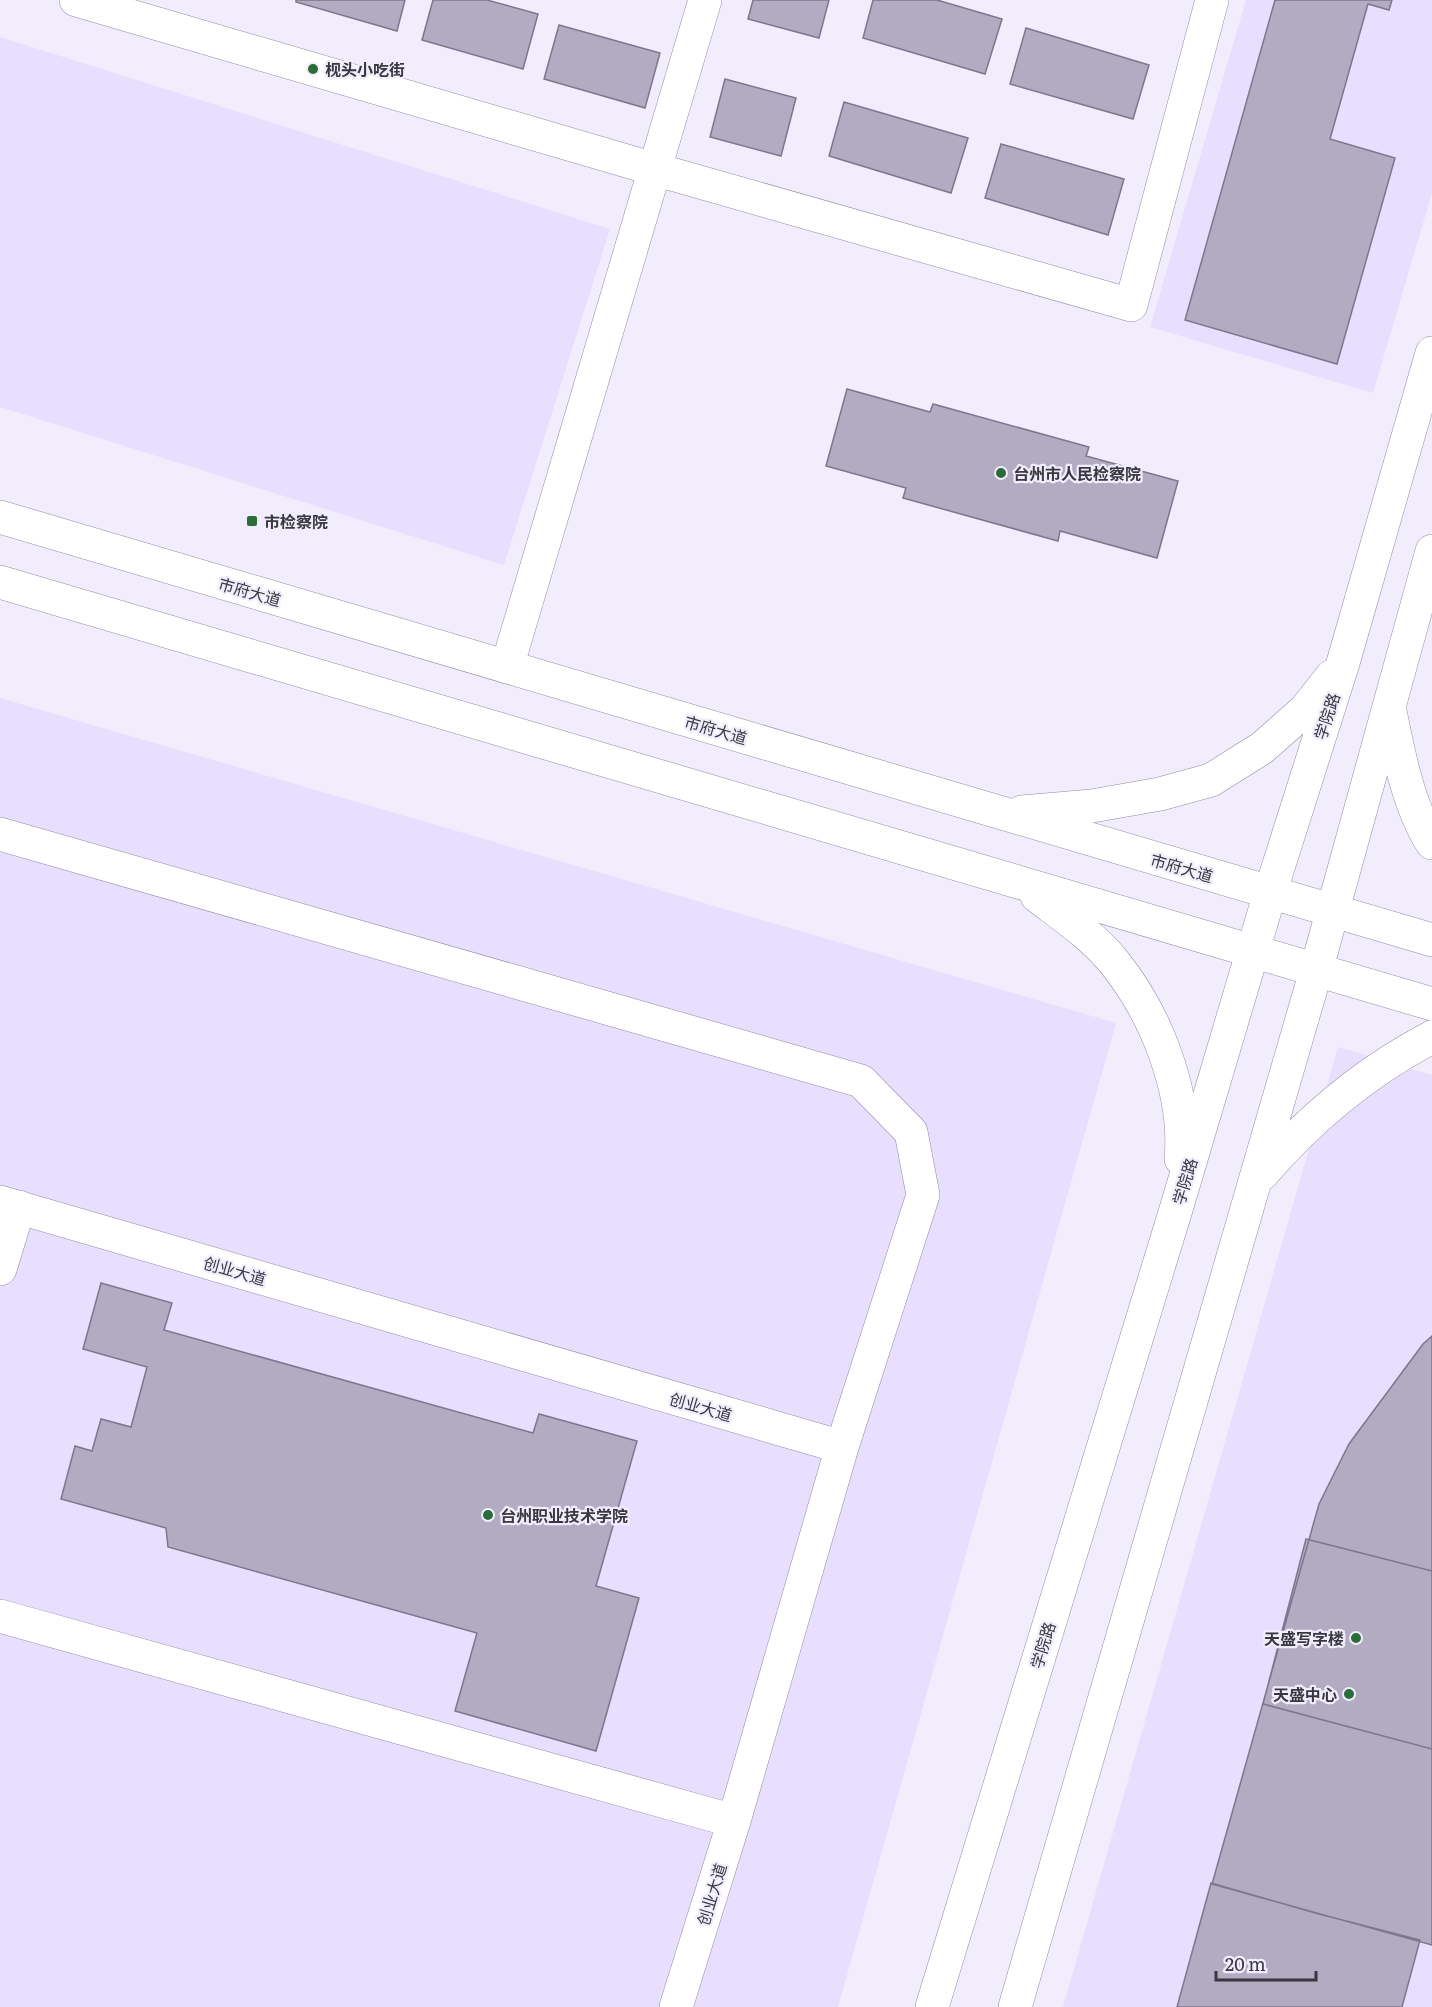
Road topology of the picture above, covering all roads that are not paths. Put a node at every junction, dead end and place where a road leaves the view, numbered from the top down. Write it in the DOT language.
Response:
graph roads {
  1 [pos="76,0"];
  2 [pos="705,0"];
  3 [pos="1212,0"];
  4 [pos="654,169"];
  5 [pos="1432,353"];
  6 [pos="0,517"];
  7 [pos="1432,551"];
  8 [pos="0,582"];
  9 [pos="1343,663"];
  10 [pos="507,667"];
  11 [pos="1389,704"];
  12 [pos="1002,814"];
  13 [pos="0,834"];
  14 [pos="1432,843"];
  15 [pos="1021,884"];
  16 [pos="1270,893"];
  17 [pos="1333,911"];
  18 [pos="1432,940"];
  19 [pos="1252,951"];
  20 [pos="1316,971"];
  21 [pos="1432,1004"];
  22 [pos="1432,1037"];
  23 [pos="1255,1182"];
  24 [pos="9,1204"];
  25 [pos="1177,1206"];
  26 [pos="0,1269"];
  27 [pos="842,1447"];
  28 [pos="0,1616"];
  29 [pos="734,1821"];
  30 [pos="676,2007"];
  31 [pos="932,2007"];
  32 [pos="1015,2007"];
  1 -- 4 [label="main road"];
  2 -- 4 [label="main road"];
  3 -- 4 [label="main road"];
  4 -- 10 [label="main road"];
  5 -- 9 [label="main road, 学院路"];
  6 -- 10 [label="main road, 市府大道"];
  7 -- 11 [label="main road"];
  8 -- 15 [label="main road"];
  9 -- 12 [label="main road"];
  9 -- 16 [label="main road, 学院路"];
  10 -- 12 [label="main road, 市府大道"];
  11 -- 14 [label="main road"];
  11 -- 17 [label="main road"];
  12 -- 16 [label="main road, 市府大道"];
  13 -- 27 [label="main road"];
  15 -- 19 [label="main road"];
  15 -- 25 [label="main road"];
  16 -- 17 [label="main road, 市府大道"];
  16 -- 19 [label="main road, 学院路"];
  17 -- 18 [label="main road, 市府大道"];
  17 -- 20 [label="main road"];
  19 -- 20 [label="main road"];
  19 -- 25 [label="main road, 学院路"];
  20 -- 21 [label="main road"];
  20 -- 23 [label="main road"];
  22 -- 23 [label="main road"];
  23 -- 32 [label="main road"];
  24 -- 26 [label="main road"];
  24 -- 27 [label="main road, 创业大道"];
  25 -- 31 [label="main road, 学院路"];
  27 -- 29 [label="main road, 创业大道"];
  28 -- 29 [label="main road"];
  29 -- 30 [label="main road, 创业大道"];
}
